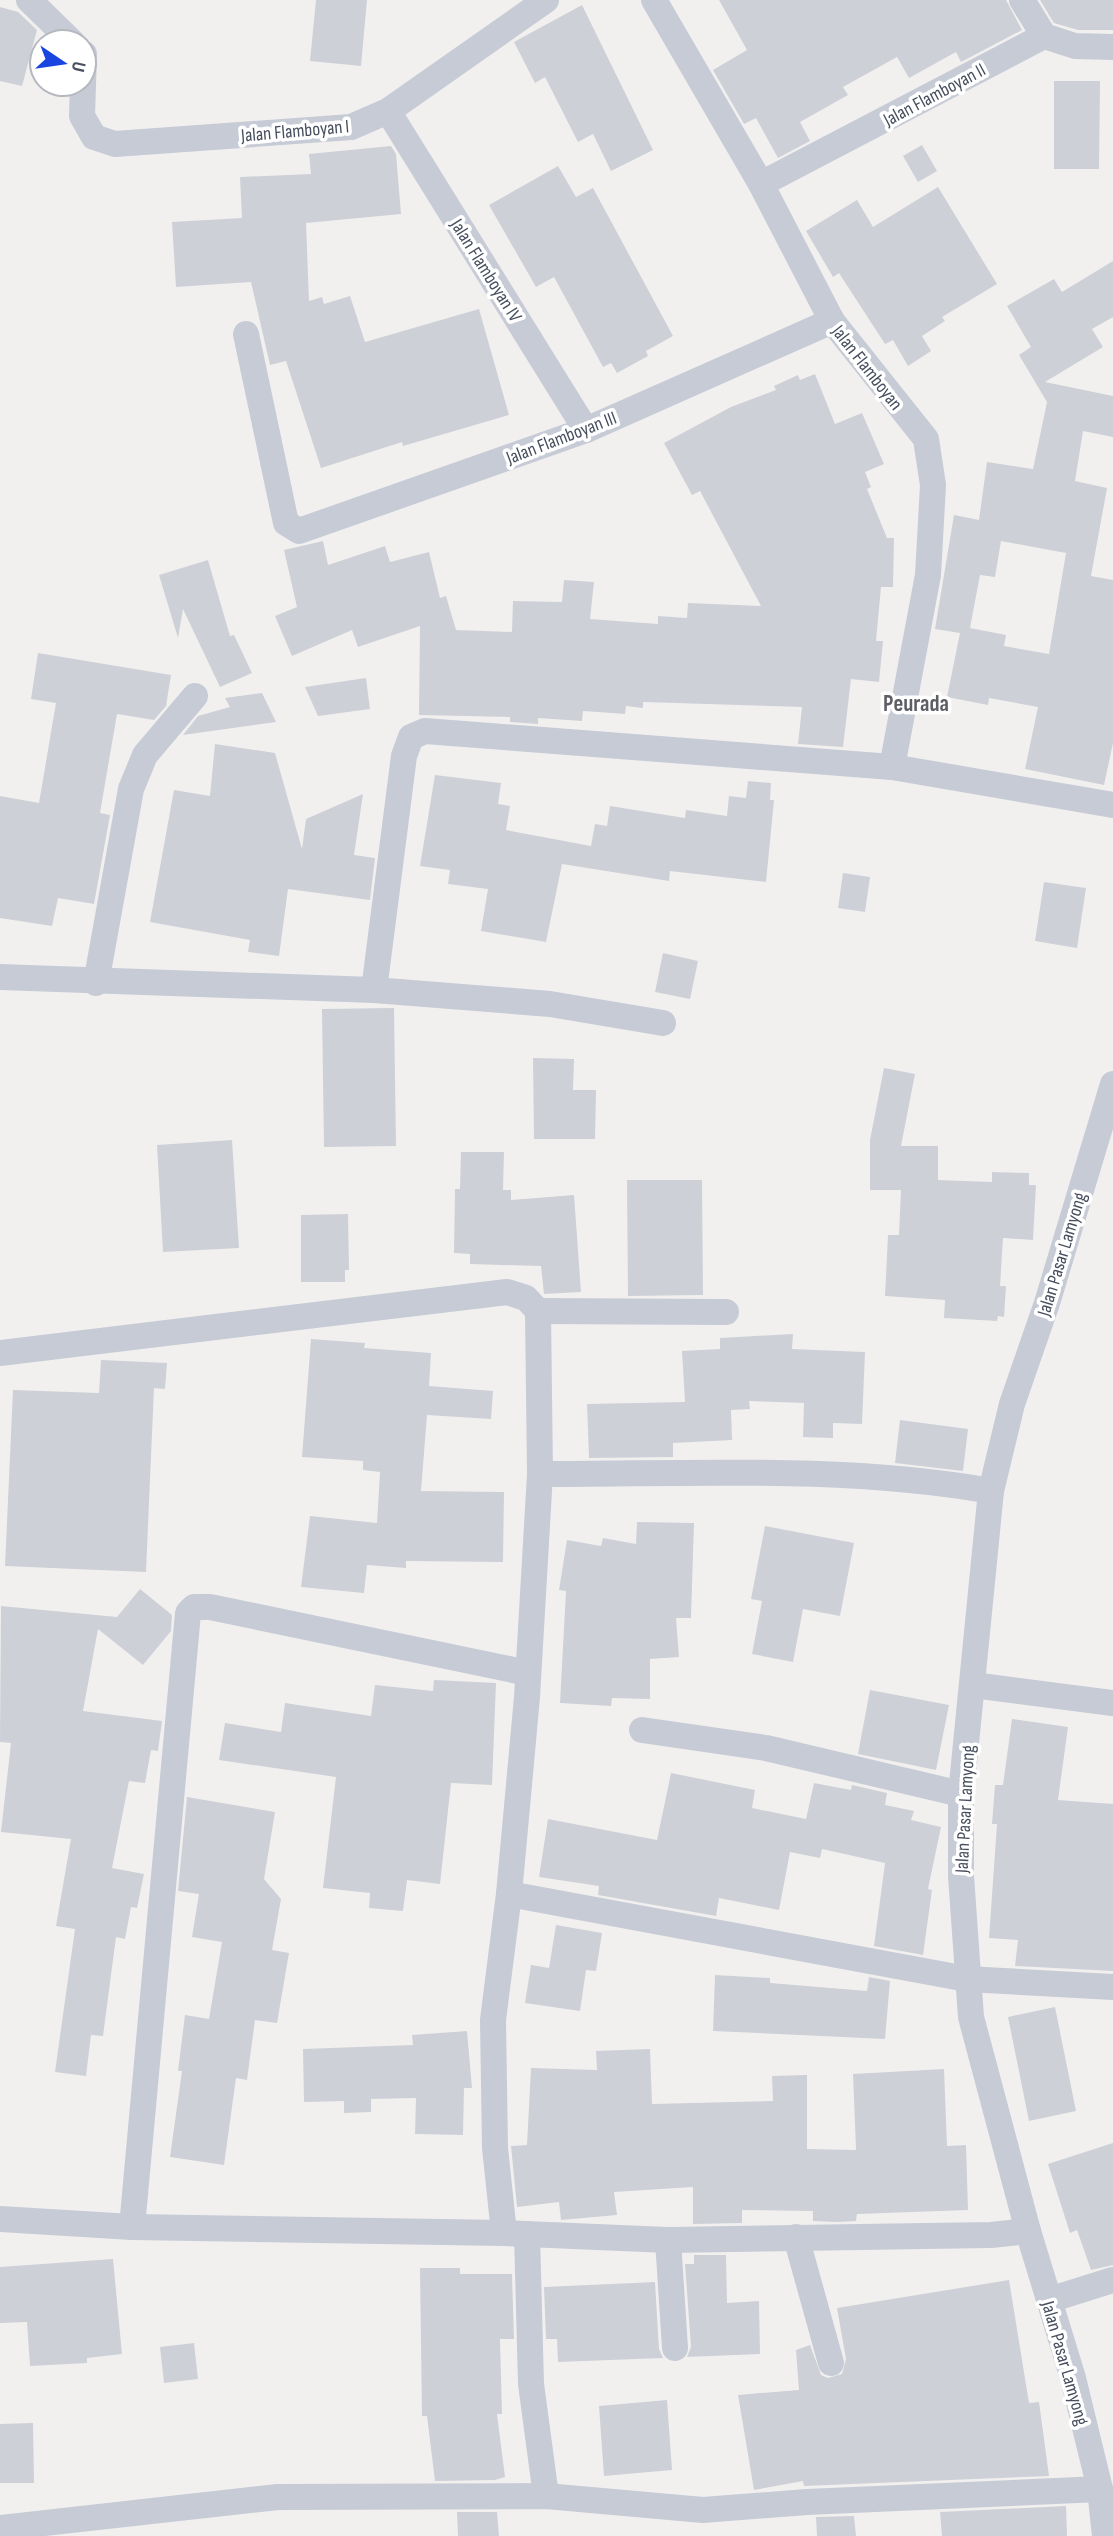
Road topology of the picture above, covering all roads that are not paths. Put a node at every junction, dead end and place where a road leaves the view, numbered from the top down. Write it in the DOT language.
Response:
graph roads {
  1 [pos="29,0"];
  2 [pos="546,0"];
  3 [pos="654,0"];
  4 [pos="1023,0"];
  5 [pos="58,28"];
  6 [pos="1044,36"];
  7 [pos="1113,47"];
  8 [pos="83,98"];
  9 [pos="388,111"];
  10 [pos="761,184"];
  11 [pos="832,321"];
  12 [pos="246,334"];
  13 [pos="586,430"];
  14 [pos="195,696"];
  15 [pos="892,768"];
  16 [pos="1113,805"];
  17 [pos="0,977"];
  18 [pos="96,983"];
  19 [pos="374,990"];
  20 [pos="663,1023"];
  21 [pos="1113,1086"];
  22 [pos="538,1311"];
  23 [pos="726,1312"];
  24 [pos="0,1353"];
  25 [pos="540,1474"];
  26 [pos="991,1491"];
  27 [pos="528,1673"];
  28 [pos="973,1685"];
  29 [pos="1113,1703"];
  30 [pos="642,1730"];
  31 [pos="961,1794"];
  32 [pos="509,1894"];
  33 [pos="967,1979"];
  34 [pos="1113,1987"];
  35 [pos="0,2219"];
  36 [pos="132,2227"];
  37 [pos="1028,2231"];
  38 [pos="516,2234"];
  39 [pos="796,2237"];
  40 [pos="668,2240"];
  41 [pos="1113,2280"];
  42 [pos="1049,2300"];
  43 [pos="675,2348"];
  44 [pos="831,2363"];
  45 [pos="1100,2488"];
  46 [pos="546,2496"];
  47 [pos="0,2528"];
  48 [pos="1105,2536"];
  1 -- 5 [label="street"];
  2 -- 9 [label="street, Jalan Flamboyan I"];
  3 -- 10 [label="street, Jalan Flamboyan"];
  4 -- 6 [label="street"];
  6 -- 7 [label="street"];
  6 -- 10 [label="street, Jalan Flamboyan II"];
  8 -- 9 [label="street, Jalan Flamboyan I"];
  9 -- 13 [label="street, Jalan Flamboyan IV"];
  10 -- 11 [label="street, Jalan Flamboyan"];
  11 -- 13 [label="street, Jalan Flamboyan III"];
  11 -- 15 [label="street, Jalan Flamboyan"];
  12 -- 13 [label="street, Jalan Flamboyan III"];
  14 -- 18 [label="street"];
  15 -- 16 [label="street"];
  15 -- 19 [label="street"];
  17 -- 18 [label="street"];
  18 -- 19 [label="street"];
  19 -- 20 [label="street"];
  21 -- 26 [label="street, Jalan Pasar Lamyong"];
  22 -- 23 [label="street"];
  22 -- 24 [label="street"];
  22 -- 25 [label="street"];
  25 -- 26 [label="street"];
  25 -- 27 [label="street"];
  26 -- 28 [label="street, Jalan Pasar Lamyong"];
  27 -- 32 [label="street"];
  27 -- 36 [label="street"];
  28 -- 29 [label="street"];
  28 -- 31 [label="street, Jalan Pasar Lamyong"];
  30 -- 31 [label="street"];
  31 -- 33 [label="street, Jalan Pasar Lamyong"];
  32 -- 33 [label="street"];
  32 -- 38 [label="street"];
  33 -- 34 [label="street"];
  33 -- 37 [label="street, Jalan Pasar Lamyong"];
  35 -- 36 [label="street"];
  36 -- 38 [label="street"];
  37 -- 39 [label="street"];
  37 -- 42 [label="street, Jalan Pasar Lamyong"];
  38 -- 40 [label="street"];
  38 -- 46 [label="street"];
  39 -- 40 [label="street"];
  39 -- 44 [label="street"];
  40 -- 43 [label="street"];
  41 -- 42 [label="street"];
  42 -- 45 [label="street, Jalan Pasar Lamyong"];
  45 -- 46 [label="street"];
  45 -- 48 [label="street, Jalan Pasar Lamyong"];
  46 -- 47 [label="street"];
}
